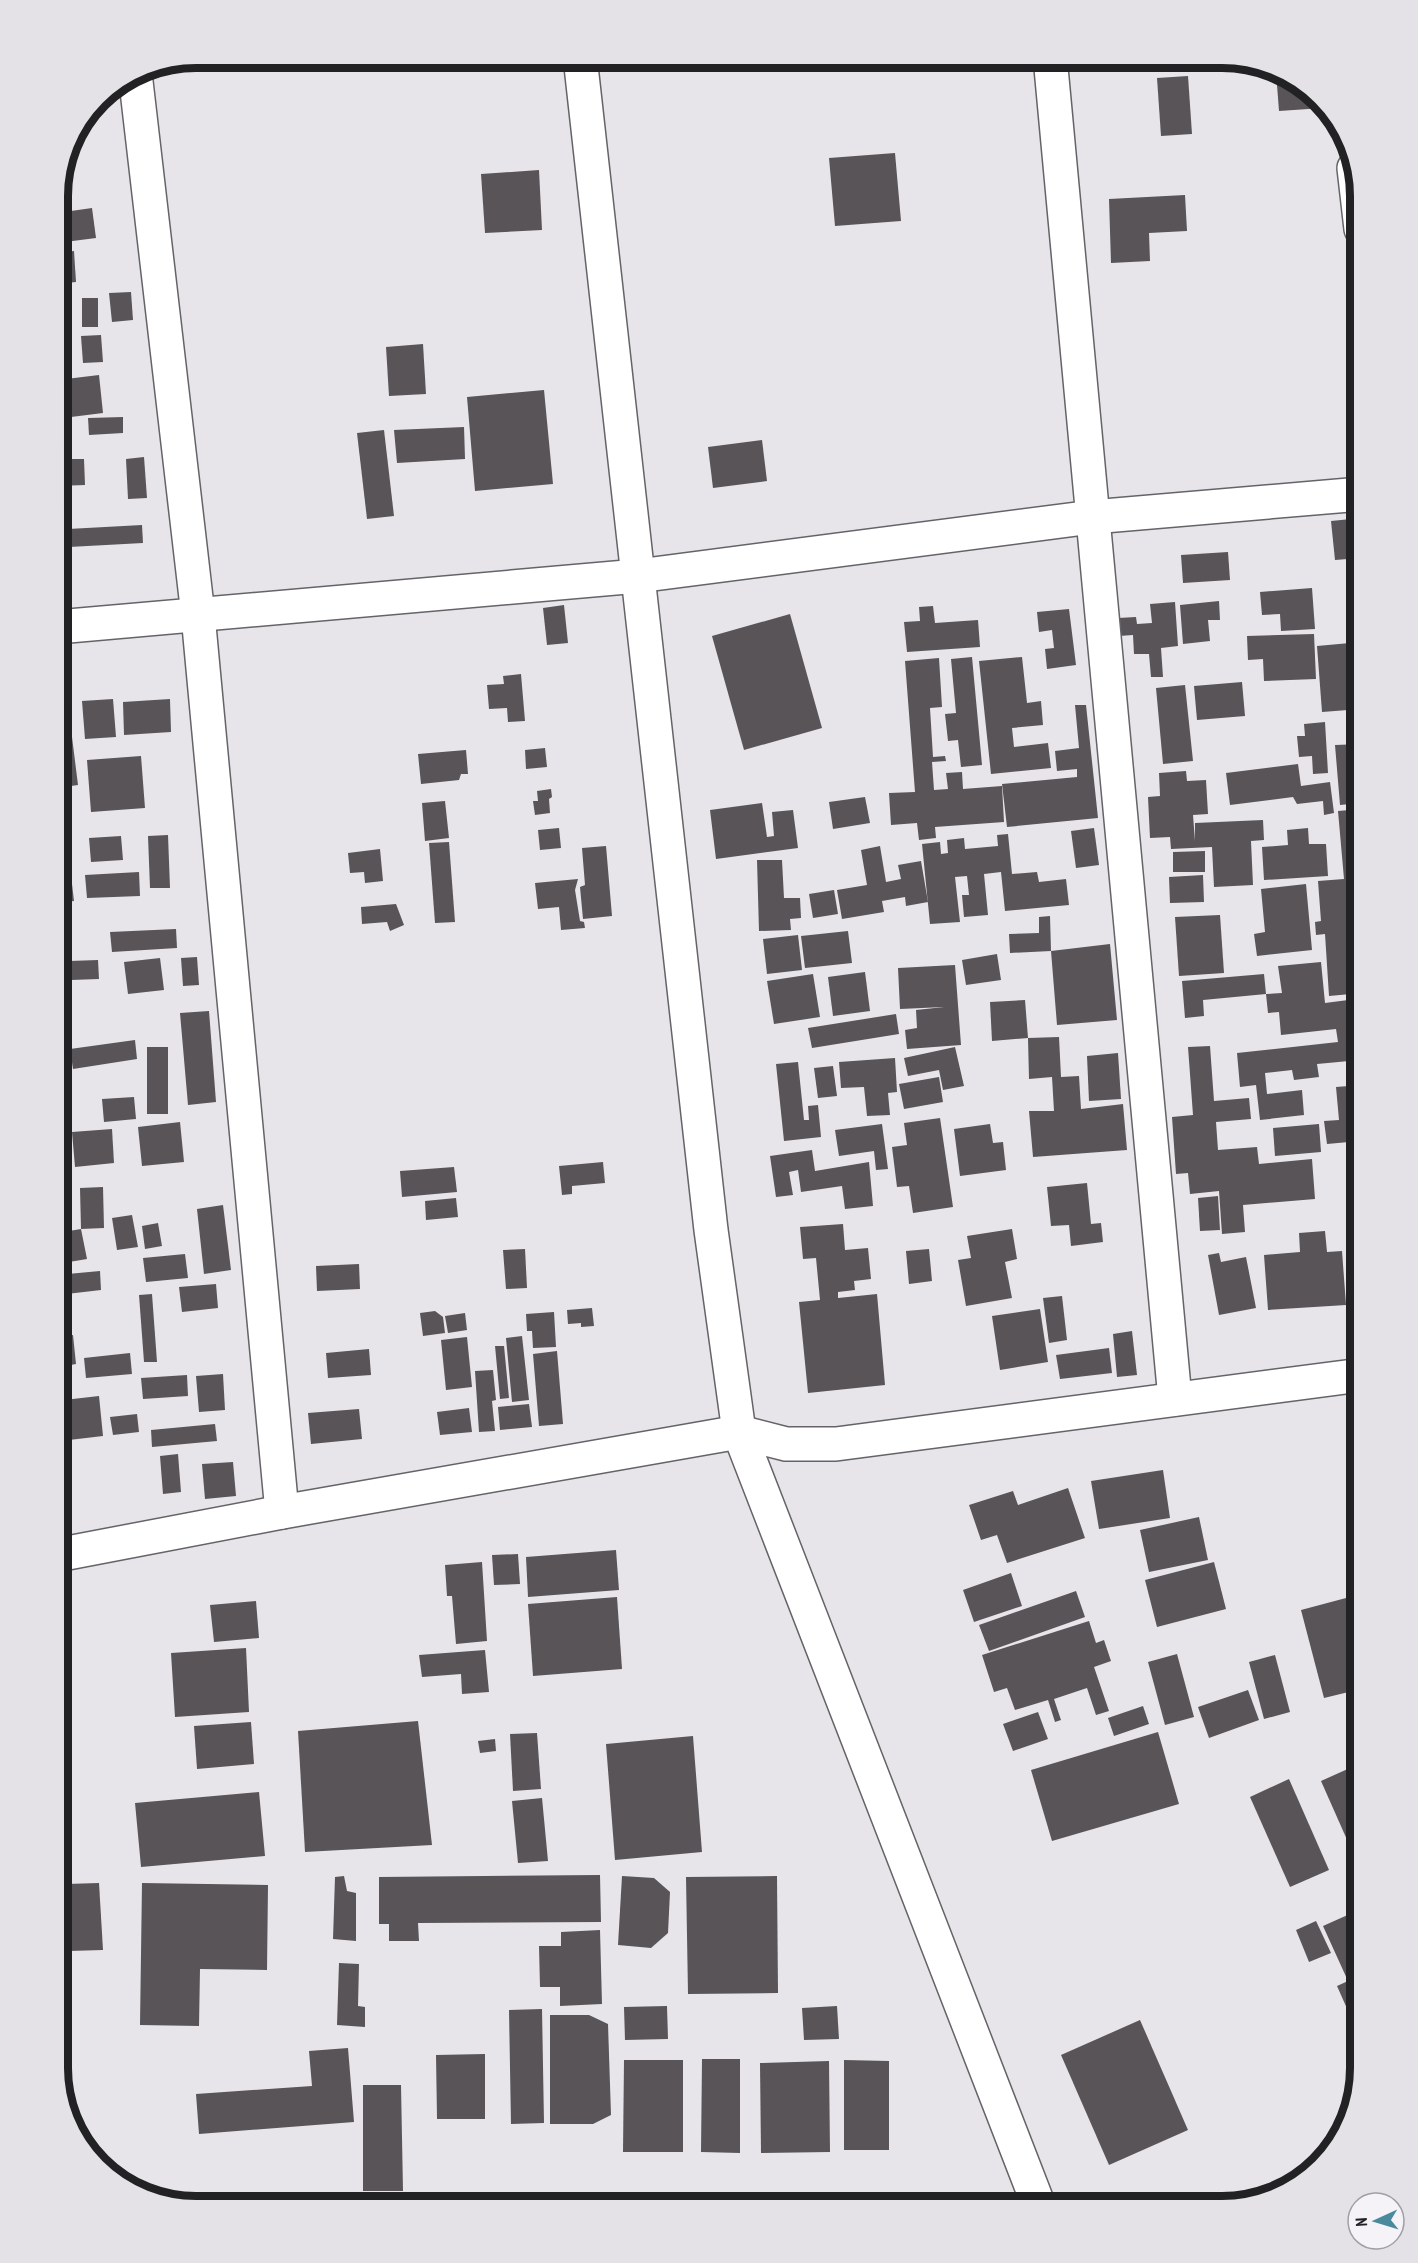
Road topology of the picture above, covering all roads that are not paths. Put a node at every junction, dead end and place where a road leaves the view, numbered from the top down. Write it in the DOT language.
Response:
graph roads {
  1 [pos="581,68"];
  2 [pos="1051,68"];
  3 [pos="136,83"];
  4 [pos="1350,495"];
  5 [pos="1092,517"];
  6 [pos="638,576"];
  7 [pos="198,615"];
  8 [pos="68,626"];
  9 [pos="1350,1376"];
  10 [pos="1175,1399"];
  11 [pos="739,1432"];
  12 [pos="282,1512"];
  13 [pos="68,1553"];
  14 [pos="1035,2196"];
  1 -- 6 [label="street"];
  2 -- 5 [label="street"];
  3 -- 7 [label="street"];
  4 -- 5 [label="street"];
  5 -- 6 [label="street"];
  5 -- 10 [label="street"];
  6 -- 7 [label="street"];
  6 -- 11 [label="street"];
  7 -- 8 [label="street"];
  7 -- 12 [label="street"];
  9 -- 10 [label="street"];
  10 -- 11 [label="street"];
  11 -- 12 [label="street"];
  11 -- 14 [label="street"];
  12 -- 13 [label="street"];
}
